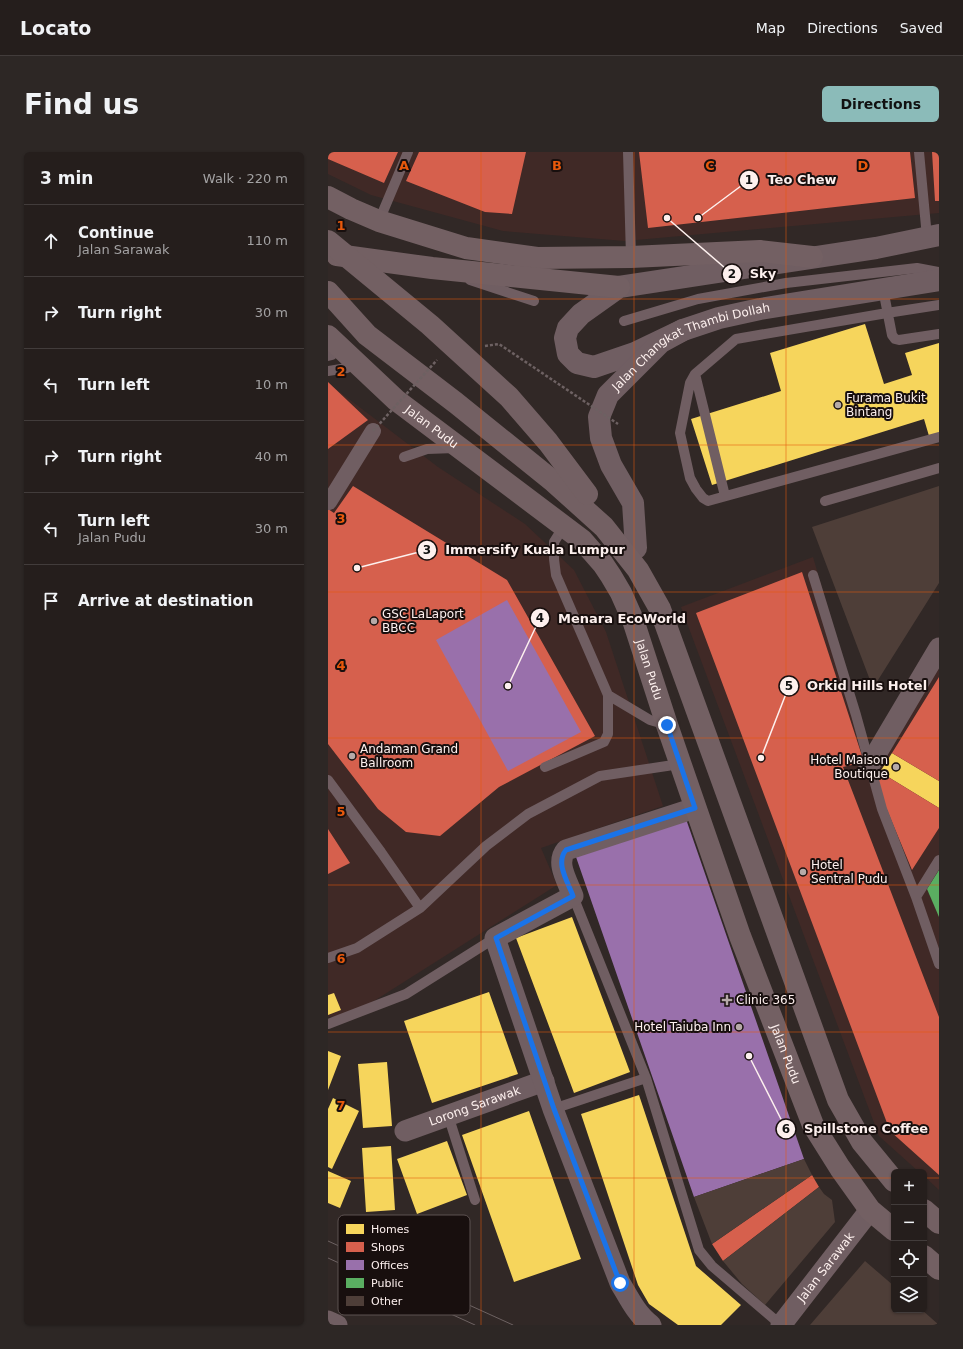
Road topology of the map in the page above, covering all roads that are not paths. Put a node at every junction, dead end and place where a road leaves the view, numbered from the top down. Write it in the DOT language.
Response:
graph roads {
  1 [pos="408,152"];
  2 [pos="628,152"];
  3 [pos="919,152"];
  4 [pos="328,197"];
  5 [pos="379,221"];
  6 [pos="933,236"];
  7 [pos="328,240"];
  8 [pos="328,253"];
  9 [pos="631,257"];
  10 [pos="812,257"];
  11 [pos="432,268"];
  12 [pos="939,272"];
  13 [pos="939,280"];
  14 [pos="619,287"];
  15 [pos="883,289"];
  16 [pos="328,292"];
  17 [pos="534,300"];
  18 [pos="939,305"];
  19 [pos="887,313"];
  20 [pos="624,321"];
  21 [pos="683,330"];
  22 [pos="939,334"];
  23 [pos="332,356"];
  24 [pos="696,374"];
  25 [pos="396,400"];
  26 [pos="373,431"];
  27 [pos="939,437"];
  28 [pos="459,448"];
  29 [pos="404,457"];
  30 [pos="939,468"];
  31 [pos="725,496"];
  32 [pos="825,501"];
  33 [pos="329,502"];
  34 [pos="564,526"];
  35 [pos="636,548"];
  36 [pos="813,575"];
  37 [pos="660,609"];
  38 [pos="939,648"];
  39 [pos="608,695"];
  40 [pos="667,725"];
  41 [pos="680,764"];
  42 [pos="869,766"];
  43 [pos="545,767"];
  44 [pos="328,780"];
  45 [pos="695,808"];
  46 [pos="939,860"];
  47 [pos="573,896"];
  48 [pos="916,897"];
  49 [pos="420,908"];
  50 [pos="496,938"];
  51 [pos="328,958"];
  52 [pos="939,964"];
  53 [pos="328,1024"];
  54 [pos="646,1078"];
  55 [pos="544,1081"];
  56 [pos="554,1109"];
  57 [pos="448,1115"];
  58 [pos="405,1131"];
  59 [pos="891,1178"];
  60 [pos="475,1200"];
  61 [pos="870,1210"];
  62 [pos="927,1213"];
  63 [pos="939,1223"];
  64 [pos="891,1228"];
  65 [pos="927,1259"];
  66 [pos="939,1270"];
  67 [pos="328,1321"];
  68 [pos="337,1325"];
  69 [pos="651,1325"];
  70 [pos="781,1325"];
  1 -- 5 [label="lane"];
  2 -- 9 [label="lane"];
  3 -- 6 [label="lane"];
  4 -- 5 [label="main road"];
  5 -- 9 [label="main road"];
  6 -- 10 [label="street"];
  7 -- 35 [label="main road, bridge"];
  8 -- 11 [label="main road"];
  9 -- 10 [label="main road"];
  10 -- 14 [label="street"];
  11 -- 14 [label="main road"];
  11 -- 17 [label="lane"];
  12 -- 20 [label="lane"];
  13 -- 15 [label="street, Jalan Changkat Thambi Dollah"];
  14 -- 21 [label="street"];
  15 -- 19 [label="lane"];
  15 -- 21 [label="street, Jalan Changkat Thambi Dollah"];
  16 -- 37 [label="main road"];
  18 -- 19 [label="lane"];
  19 -- 22 [label="lane"];
  19 -- 24 [label="lane"];
  21 -- 35 [label="street, Jalan Changkat Thambi Dollah"];
  23 -- 25 [label="main road, Jalan Pudu"];
  23 -- 25 [label="main road"];
  24 -- 31 [label="lane"];
  24 -- 31 [label="lane"];
  25 -- 28 [label="main road, Jalan Pudu"];
  26 -- 33 [label="street"];
  27 -- 31 [label="lane"];
  28 -- 29 [label="lane"];
  28 -- 34 [label="main road, Jalan Pudu"];
  30 -- 32 [label="lane"];
  34 -- 39 [label="lane"];
  34 -- 40 [label="main road, Jalan Pudu"];
  35 -- 37 [label="main road"];
  36 -- 42 [label="lane"];
  37 -- 59 [label="main road"];
  38 -- 42 [label="street"];
  39 -- 40 [label="lane"];
  39 -- 43 [label="lane"];
  40 -- 41 [label="main road, Jalan Pudu"];
  41 -- 45 [label="main road, Jalan Pudu"];
  41 -- 49 [label="lane"];
  42 -- 48 [label="lane"];
  44 -- 49 [label="lane"];
  45 -- 47 [label="street"];
  45 -- 61 [label="main road, Jalan Pudu"];
  46 -- 48 [label="lane"];
  47 -- 50 [label="street"];
  47 -- 54 [label="lane"];
  48 -- 52 [label="lane"];
  49 -- 51 [label="lane"];
  50 -- 53 [label="lane"];
  50 -- 55 [label="street"];
  54 -- 56 [label="lane"];
  54 -- 70 [label="lane"];
  55 -- 56 [label="street"];
  55 -- 57 [label="street, Lorong Sarawak"];
  56 -- 69 [label="street"];
  57 -- 58 [label="street, Lorong Sarawak"];
  57 -- 60 [label="lane"];
  61 -- 64 [label="main road, Jalan Pudu"];
  61 -- 70 [label="street, Jalan Sarawak"];
  62 -- 63 [label="main road"];
  65 -- 66 [label="main road"];
  67 -- 68 [label="street"];
}
